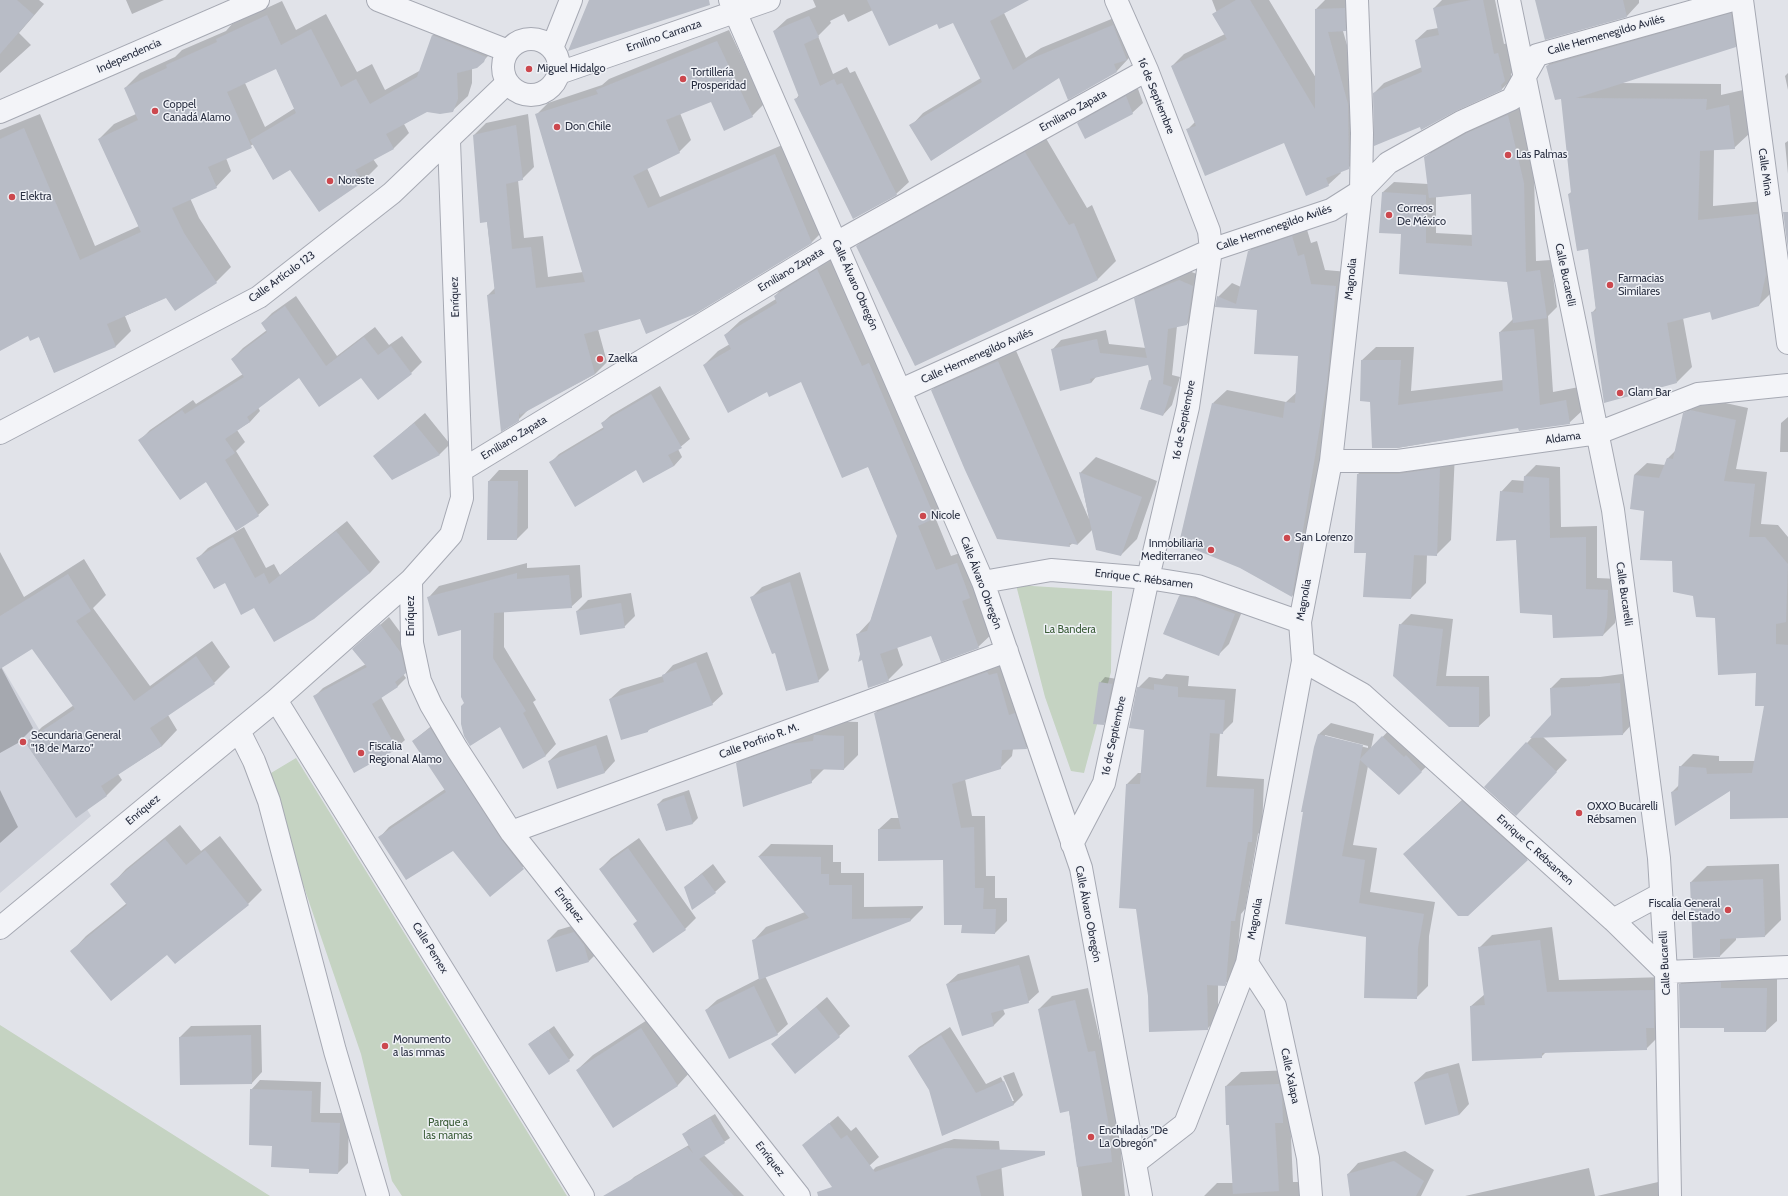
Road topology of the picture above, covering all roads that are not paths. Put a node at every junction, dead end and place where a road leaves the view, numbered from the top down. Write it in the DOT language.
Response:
graph roads {
  1 [pos="258,0"];
  2 [pos="378,0"];
  3 [pos="571,0"];
  4 [pos="769,0"];
  5 [pos="1116,0"];
  6 [pos="1358,0"];
  7 [pos="1509,0"];
  8 [pos="1733,0"];
  9 [pos="1742,0"];
  10 [pos="732,6"];
  11 [pos="552,48"];
  12 [pos="508,51"];
  13 [pos="1147,70"];
  14 [pos="559,73"];
  15 [pos="1524,78"];
  16 [pos="507,83"];
  17 [pos="0,112"];
  18 [pos="449,141"];
  19 [pos="1361,190"];
  20 [pos="836,243"];
  21 [pos="1211,250"];
  22 [pos="1788,343"];
  23 [pos="1788,385"];
  24 [pos="901,390"];
  25 [pos="0,433"];
  26 [pos="1598,434"];
  27 [pos="1331,461"];
  28 [pos="462,470"];
  29 [pos="1148,578"];
  30 [pos="411,580"];
  31 [pos="983,582"];
  32 [pos="1300,622"];
  33 [pos="1007,651"];
  34 [pos="1303,661"];
  35 [pos="276,700"];
  36 [pos="239,731"];
  37 [pos="511,832"];
  38 [pos="1072,844"];
  39 [pos="1661,894"];
  40 [pos="1613,920"];
  41 [pos="0,928"];
  42 [pos="1247,963"];
  43 [pos="1788,967"];
  44 [pos="1666,972"];
  45 [pos="1136,1162"];
  46 [pos="378,1196"];
  47 [pos="583,1196"];
  48 [pos="799,1196"];
  49 [pos="1140,1196"];
  50 [pos="1311,1196"];
  51 [pos="1670,1196"];
  1 -- 17 [label="street, Independencia"];
  2 -- 12 [label="street"];
  3 -- 11 [label="street"];
  4 -- 10 [label="street, Emilino Carranza"];
  5 -- 13 [label="street, 16 de Septiembre"];
  6 -- 19 [label="street, Magnolia"];
  7 -- 15 [label="street, Calle Bucarelli"];
  8 -- 15 [label="street, Calle Hermenegildo Avilés"];
  9 -- 22 [label="street, Calle Mina"];
  10 -- 14 [label="street, Emilino Carranza"];
  10 -- 20 [label="street, Calle Álvaro Obregón"];
  11 -- 12 [label="street"];
  11 -- 14 [label="street"];
  12 -- 16 [label="street"];
  13 -- 20 [label="street, Emiliano Zapata"];
  13 -- 21 [label="street, 16 de Septiembre"];
  14 -- 16 [label="street"];
  15 -- 19 [label="street, Calle Hermenegildo Avilés"];
  15 -- 26 [label="street, Calle Bucarelli"];
  16 -- 18 [label="street, Calle Artículo 123"];
  18 -- 25 [label="street, Calle Artículo 123"];
  18 -- 28 [label="street, Enríquez"];
  19 -- 21 [label="street, Calle Hermenegildo Avilés"];
  19 -- 27 [label="street, Magnolia"];
  20 -- 24 [label="street, Calle Álvaro Obregón"];
  20 -- 28 [label="street, Emiliano Zapata"];
  21 -- 24 [label="street, Calle Hermenegildo Avilés"];
  21 -- 29 [label="street, 16 de Septiembre"];
  23 -- 26 [label="street, Aldama"];
  24 -- 31 [label="street, Calle Álvaro Obregón"];
  26 -- 27 [label="street, Aldama"];
  26 -- 39 [label="street, Calle Bucarelli"];
  27 -- 32 [label="street, Magnolia"];
  28 -- 30 [label="street, Enríquez"];
  29 -- 31 [label="street, Enrique C. Rébsamen"];
  29 -- 32 [label="street, Enrique C. Rébsamen"];
  29 -- 38 [label="street, 16 de Septiembre"];
  30 -- 35 [label="street, Enríquez"];
  30 -- 37 [label="street, Enríquez"];
  31 -- 33 [label="street, Calle Álvaro Obregón"];
  32 -- 34 [label="street, Magnolia"];
  33 -- 37 [label="street, Calle Porfirio R. M."];
  33 -- 38 [label="street, Calle Álvaro Obregón"];
  34 -- 40 [label="street, Enrique C. Rébsamen"];
  34 -- 42 [label="street, Magnolia"];
  35 -- 36 [label="street, Enríquez"];
  35 -- 47 [label="street, Calle Pemex"];
  36 -- 41 [label="street, Enríquez"];
  36 -- 46 [label="street"];
  37 -- 48 [label="street, Enríquez"];
  38 -- 45 [label="street, Calle Álvaro Obregón"];
  39 -- 40 [label="street"];
  39 -- 44 [label="street, Calle Bucarelli"];
  40 -- 44 [label="street, Enrique C. Rébsamen"];
  42 -- 45 [label="street, Magnolia"];
  42 -- 50 [label="street, Calle Xalapa"];
  43 -- 44 [label="street"];
  44 -- 51 [label="street, Calle Bucarelli"];
  45 -- 49 [label="street, Calle Álvaro Obregón"];
}
